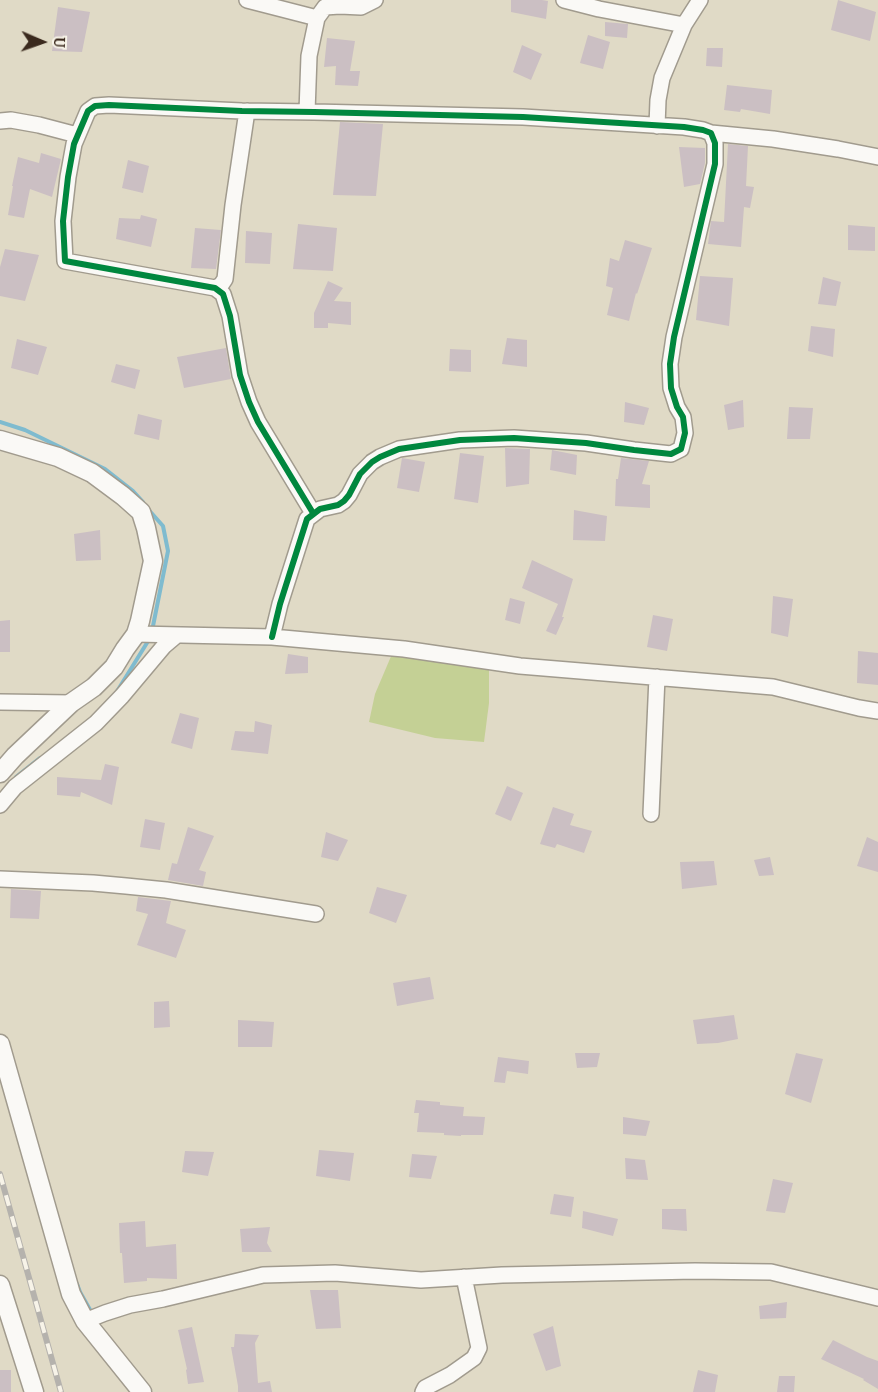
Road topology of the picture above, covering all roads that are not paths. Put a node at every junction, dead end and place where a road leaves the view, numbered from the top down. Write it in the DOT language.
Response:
graph roads {
  1 [pos="247,0"];
  2 [pos="375,0"];
  3 [pos="564,0"];
  4 [pos="700,0"];
  5 [pos="317,18"];
  6 [pos="684,25"];
  7 [pos="247,111"];
  8 [pos="307,112"];
  9 [pos="0,121"];
  10 [pos="657,126"];
  11 [pos="711,134"];
  12 [pos="77,135"];
  13 [pos="878,157"];
  14 [pos="215,288"];
  15 [pos="0,440"];
  16 [pos="314,513"];
  17 [pos="141,634"];
  18 [pos="172,635"];
  19 [pos="272,637"];
  20 [pos="657,677"];
  21 [pos="0,702"];
  22 [pos="71,703"];
  23 [pos="878,711"];
  24 [pos="0,773"];
  25 [pos="0,806"];
  26 [pos="651,814"];
  27 [pos="0,879"];
  28 [pos="316,914"];
  29 [pos="0,1044"];
  30 [pos="464,1277"];
  31 [pos="0,1285"];
  32 [pos="878,1298"];
  33 [pos="86,1321"];
  34 [pos="34,1392"];
  35 [pos="142,1392"];
  36 [pos="423,1392"];
  1 -- 5 [label="street"];
  2 -- 5 [label="street"];
  3 -- 6 [label="street"];
  4 -- 6 [label="street"];
  5 -- 8 [label="street"];
  6 -- 10 [label="street"];
  7 -- 8 [label="street"];
  7 -- 12 [label="street"];
  7 -- 14 [label="street"];
  8 -- 10 [label="street"];
  9 -- 12 [label="street"];
  10 -- 11 [label="street"];
  11 -- 13 [label="street"];
  11 -- 16 [label="street"];
  12 -- 14 [label="street"];
  14 -- 16 [label="street"];
  15 -- 17 [label="street"];
  16 -- 19 [label="street"];
  17 -- 18 [label="street"];
  17 -- 22 [label="street"];
  18 -- 19 [label="street"];
  18 -- 25 [label="street"];
  19 -- 20 [label="street"];
  20 -- 23 [label="street"];
  20 -- 26 [label="street"];
  21 -- 22 [label="street"];
  22 -- 24 [label="street"];
  27 -- 28 [label="street"];
  29 -- 33 [label="street"];
  30 -- 32 [label="street"];
  30 -- 33 [label="street"];
  30 -- 36 [label="street"];
  31 -- 34 [label="street"];
  33 -- 35 [label="street"];
}
